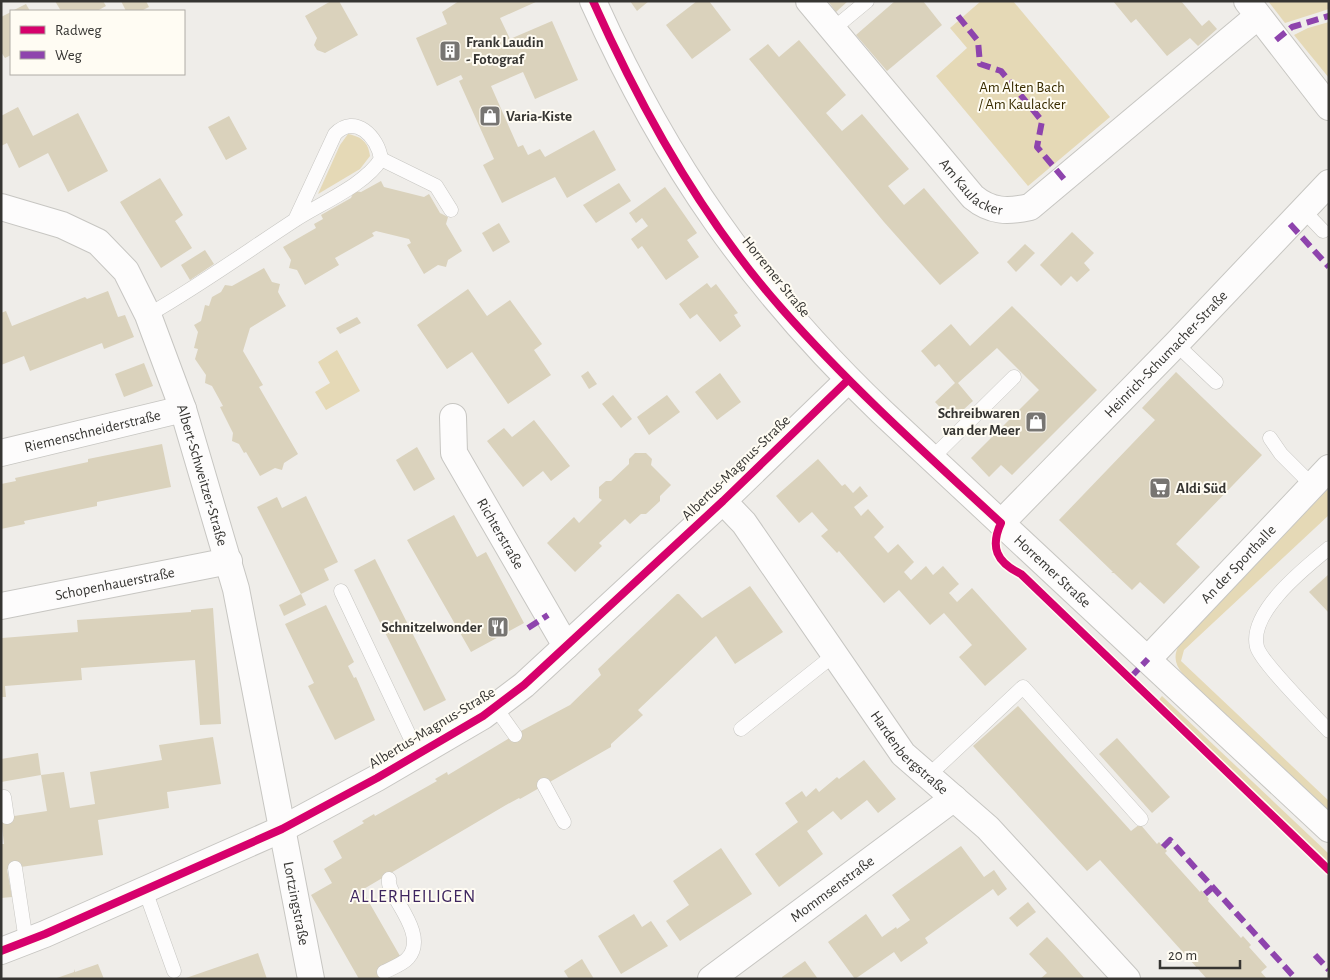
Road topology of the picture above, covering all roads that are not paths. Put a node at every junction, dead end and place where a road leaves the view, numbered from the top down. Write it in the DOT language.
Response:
graph roads {
  1 [pos="593,1"];
  2 [pos="808,1"];
  3 [pos="867,1"];
  4 [pos="1253,9"];
  5 [pos="832,30"];
  6 [pos="1329,107"];
  7 [pos="381,159"];
  8 [pos="1329,183"];
  9 [pos="1,207"];
  10 [pos="450,210"];
  11 [pos="1303,210"];
  12 [pos="295,220"];
  13 [pos="1323,231"];
  14 [pos="148,315"];
  15 [pos="1176,344"];
  16 [pos="1014,377"];
  17 [pos="848,380"];
  18 [pos="1216,382"];
  19 [pos="183,409"];
  20 [pos="453,417"];
  21 [pos="1270,438"];
  22 [pos="1,453"];
  23 [pos="931,459"];
  24 [pos="1321,477"];
  25 [pos="723,501"];
  26 [pos="1001,523"];
  27 [pos="1329,548"];
  28 [pos="229,561"];
  29 [pos="341,591"];
  30 [pos="1,606"];
  31 [pos="566,646"];
  32 [pos="834,655"];
  33 [pos="1148,659"];
  34 [pos="496,707"];
  35 [pos="741,728"];
  36 [pos="1329,731"];
  37 [pos="516,734"];
  38 [pos="418,754"];
  39 [pos="928,776"];
  40 [pos="544,786"];
  41 [pos="4,797"];
  42 [pos="954,798"];
  43 [pos="8,817"];
  44 [pos="1141,820"];
  45 [pos="564,822"];
  46 [pos="282,829"];
  47 [pos="1329,829"];
  48 [pos="15,868"];
  49 [pos="389,879"];
  50 [pos="144,890"];
  51 [pos="26,942"];
  52 [pos="1,951"];
  53 [pos="174,971"];
  54 [pos="384,972"];
  55 [pos="311,979"];
  56 [pos="711,979"];
  57 [pos="1126,979"];
  1 -- 17 [label="street, Horremer Straße"];
  2 -- 5 [label="street, Am Kaulacker"];
  3 -- 5 [label="lane"];
  4 -- 5 [label="street, Am Kaulacker"];
  4 -- 6 [label="street"];
  7 -- 10 [label="lane"];
  7 -- 12 [label="lane"];
  7 -- 12 [label="lane"];
  8 -- 11 [label="street, Heinrich-Schumacher-Straße"];
  9 -- 14 [label="street, Albert-Schweitzer-Straße"];
  11 -- 13 [label="lane"];
  11 -- 15 [label="street, Heinrich-Schumacher-Straße"];
  12 -- 14 [label="lane"];
  14 -- 19 [label="street, Albert-Schweitzer-Straße"];
  15 -- 18 [label="lane"];
  15 -- 26 [label="street, Heinrich-Schumacher-Straße"];
  16 -- 23 [label="lane"];
  17 -- 23 [label="street, Horremer Straße"];
  17 -- 25 [label="street, Albertus-Magnus-Straße"];
  19 -- 22 [label="street, Riemenschneiderstraße"];
  19 -- 28 [label="street, Albert-Schweitzer-Straße"];
  20 -- 31 [label="street, Richterstraße"];
  21 -- 24 [label="lane"];
  23 -- 26 [label="street, Horremer Straße"];
  24 -- 33 [label="street, An der Sporthalle"];
  25 -- 31 [label="street, Albertus-Magnus-Straße"];
  25 -- 32 [label="street, Hardenbergstraße"];
  26 -- 33 [label="street, Horremer Straße"];
  27 -- 36 [label="lane"];
  28 -- 30 [label="street, Schopenhauerstraße"];
  28 -- 46 [label="street, Albert-Schweitzer-Straße"];
  29 -- 38 [label="lane"];
  31 -- 34 [label="street, Albertus-Magnus-Straße"];
  32 -- 35 [label="lane"];
  32 -- 39 [label="street, Hardenbergstraße"];
  33 -- 47 [label="street, Horremer Straße"];
  34 -- 37 [label="lane"];
  34 -- 38 [label="street, Albertus-Magnus-Straße"];
  38 -- 46 [label="street, Albertus-Magnus-Straße"];
  39 -- 42 [label="street, Hardenbergstraße"];
  39 -- 44 [label="lane"];
  40 -- 45 [label="lane"];
  41 -- 43 [label="lane"];
  42 -- 56 [label="street, Mommsenstraße"];
  42 -- 57 [label="street, Hardenbergstraße"];
  46 -- 50 [label="street, Albertus-Magnus-Straße"];
  46 -- 55 [label="street, Lortzingstraße"];
  48 -- 51 [label="lane"];
  49 -- 54 [label="lane"];
  50 -- 51 [label="street, Albertus-Magnus-Straße"];
  50 -- 53 [label="lane"];
  51 -- 52 [label="street, Albertus-Magnus-Straße"];
}
